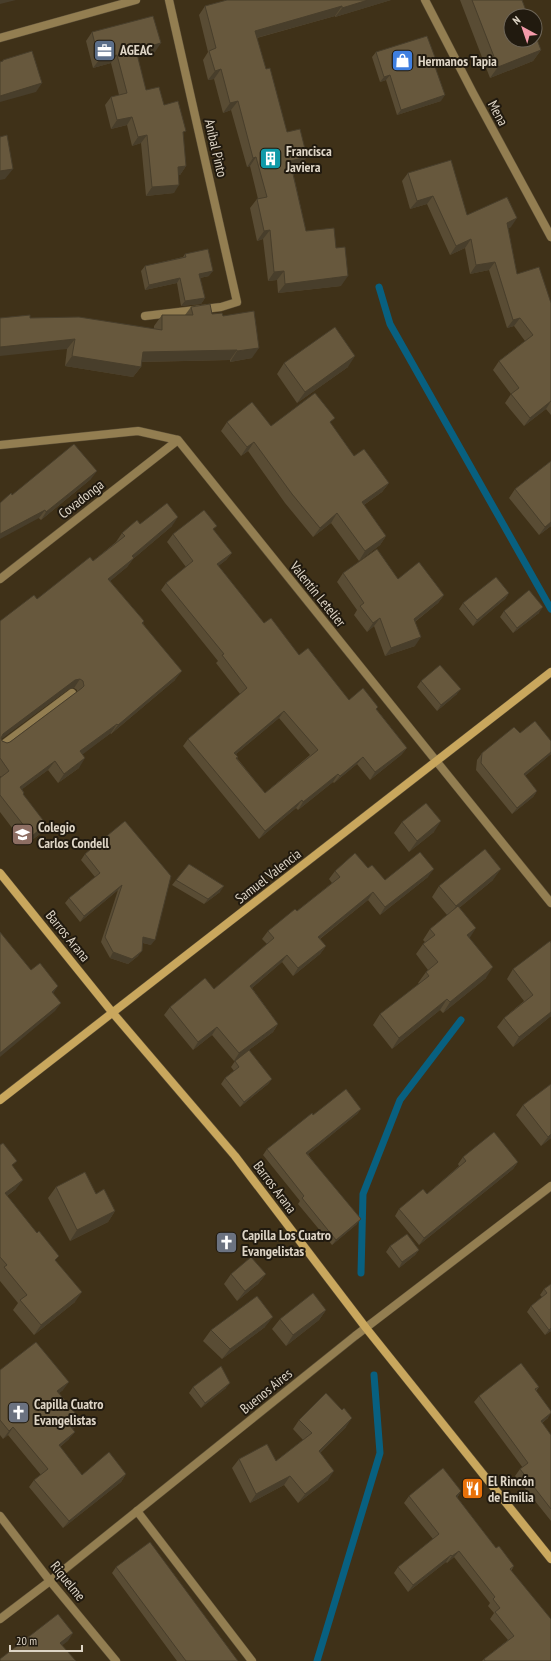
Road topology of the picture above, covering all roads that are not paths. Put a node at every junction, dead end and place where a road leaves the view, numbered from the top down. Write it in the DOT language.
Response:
graph roads {
  1 [pos="136,0"];
  2 [pos="169,0"];
  3 [pos="425,0"];
  4 [pos="0,38"];
  5 [pos="551,236"];
  6 [pos="145,316"];
  7 [pos="178,440"];
  8 [pos="0,445"];
  9 [pos="0,579"];
  10 [pos="551,672"];
  11 [pos="72,693"];
  12 [pos="0,747"];
  13 [pos="437,762"];
  14 [pos="0,873"];
  15 [pos="551,903"];
  16 [pos="112,1012"];
  17 [pos="0,1100"];
  18 [pos="551,1186"];
  19 [pos="366,1328"];
  20 [pos="137,1511"];
  21 [pos="0,1516"];
  22 [pos="551,1559"];
  23 [pos="50,1580"];
  24 [pos="0,1619"];
  25 [pos="116,1661"];
  26 [pos="252,1661"];
  1 -- 4 [label="street"];
  2 -- 6 [label="street, Aníbal Pinto"];
  3 -- 5 [label="street, Mena"];
  7 -- 8 [label="street"];
  7 -- 9 [label="street, Covadonga"];
  7 -- 13 [label="street, Valentín Letelier"];
  10 -- 13 [label="main road, Samuel Valencia"];
  11 -- 12 [label="street"];
  13 -- 15 [label="street, Valentín Letelier"];
  13 -- 16 [label="main road, Samuel Valencia"];
  14 -- 16 [label="main road, Barros Arana"];
  16 -- 17 [label="main road, Samuel Valencia"];
  16 -- 19 [label="main road, Barros Arana"];
  18 -- 19 [label="street, Buenos Aires"];
  19 -- 20 [label="street, Buenos Aires"];
  19 -- 22 [label="main road, Barros Arana"];
  20 -- 23 [label="street, Buenos Aires"];
  20 -- 26 [label="street"];
  21 -- 23 [label="street, Riquelme"];
  23 -- 24 [label="street, Buenos Aires"];
  23 -- 25 [label="street, Riquelme"];
}
